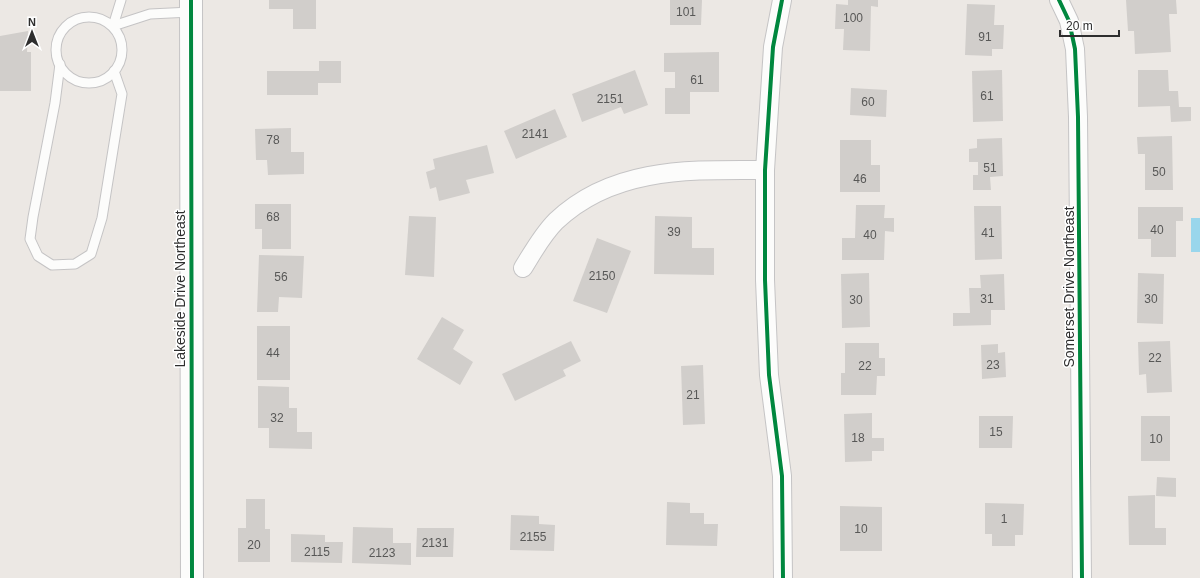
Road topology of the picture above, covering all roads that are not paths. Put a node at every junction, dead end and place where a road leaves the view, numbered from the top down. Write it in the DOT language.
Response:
graph roads {
  1 [pos="121,0"];
  2 [pos="782,0"];
  3 [pos="1059,0"];
  4 [pos="190,6"];
  5 [pos="113,26"];
  6 [pos="60,64"];
  7 [pos="114,71"];
  8 [pos="765,170"];
  9 [pos="523,268"];
  10 [pos="192,578"];
  11 [pos="783,578"];
  12 [pos="1082,578"];
  1 -- 5 [label="lane"];
  2 -- 8 [label="street"];
  3 -- 12 [label="street, Somerset Drive Northeast"];
  4 -- 5 [label="lane"];
  4 -- 10 [label="street, Lakeside Drive Northeast"];
  5 -- 6 [label="lane"];
  5 -- 7 [label="lane"];
  6 -- 7 [label="lane"];
  6 -- 7 [label="lane"];
  8 -- 9 [label="street"];
  8 -- 11 [label="street"];
}
